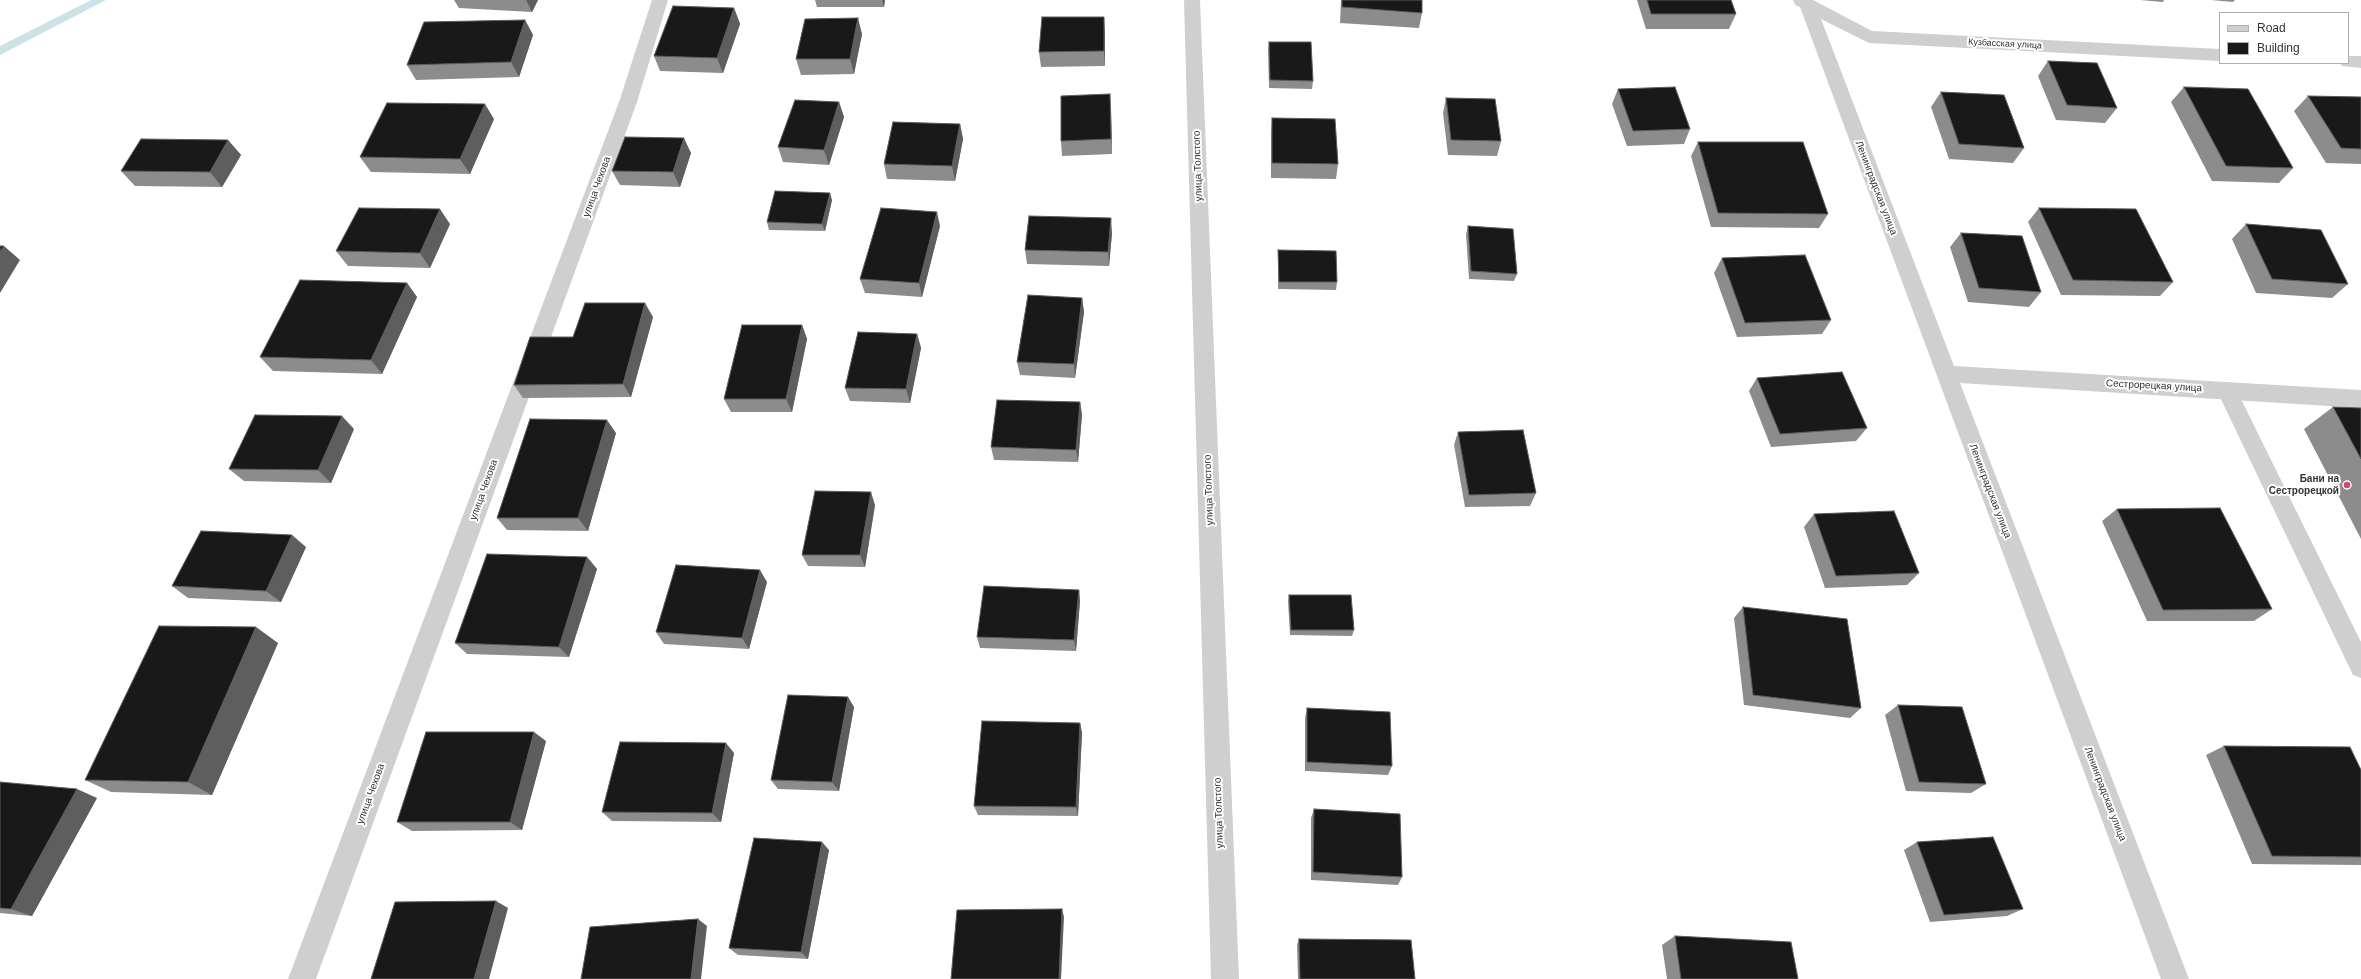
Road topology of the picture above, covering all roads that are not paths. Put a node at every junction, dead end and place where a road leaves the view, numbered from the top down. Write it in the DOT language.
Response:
graph roads {
  1 [pos="660,0"];
  2 [pos="1192,0"];
  3 [pos="1803,1"];
  4 [pos="2219,55"];
  5 [pos="2349,62"];
  6 [pos="2361,62"];
  7 [pos="1946,374"];
  8 [pos="2227,391"];
  9 [pos="2361,399"];
  10 [pos="2361,667"];
  11 [pos="302,979"];
  12 [pos="1225,979"];
  13 [pos="2175,979"];
  1 -- 11 [label="street, улица Чехова"];
  2 -- 12 [label="street, улица Толстого"];
  3 -- 4 [label="street, Кузбасская улица"];
  3 -- 7 [label="street, Ленинградская улица"];
  5 -- 6 [label="street"];
  7 -- 8 [label="street, Сестрорецкая улица"];
  7 -- 13 [label="street, Ленинградская улица"];
  8 -- 9 [label="street, Сестрорецкая улица"];
  8 -- 10 [label="street"];
}
